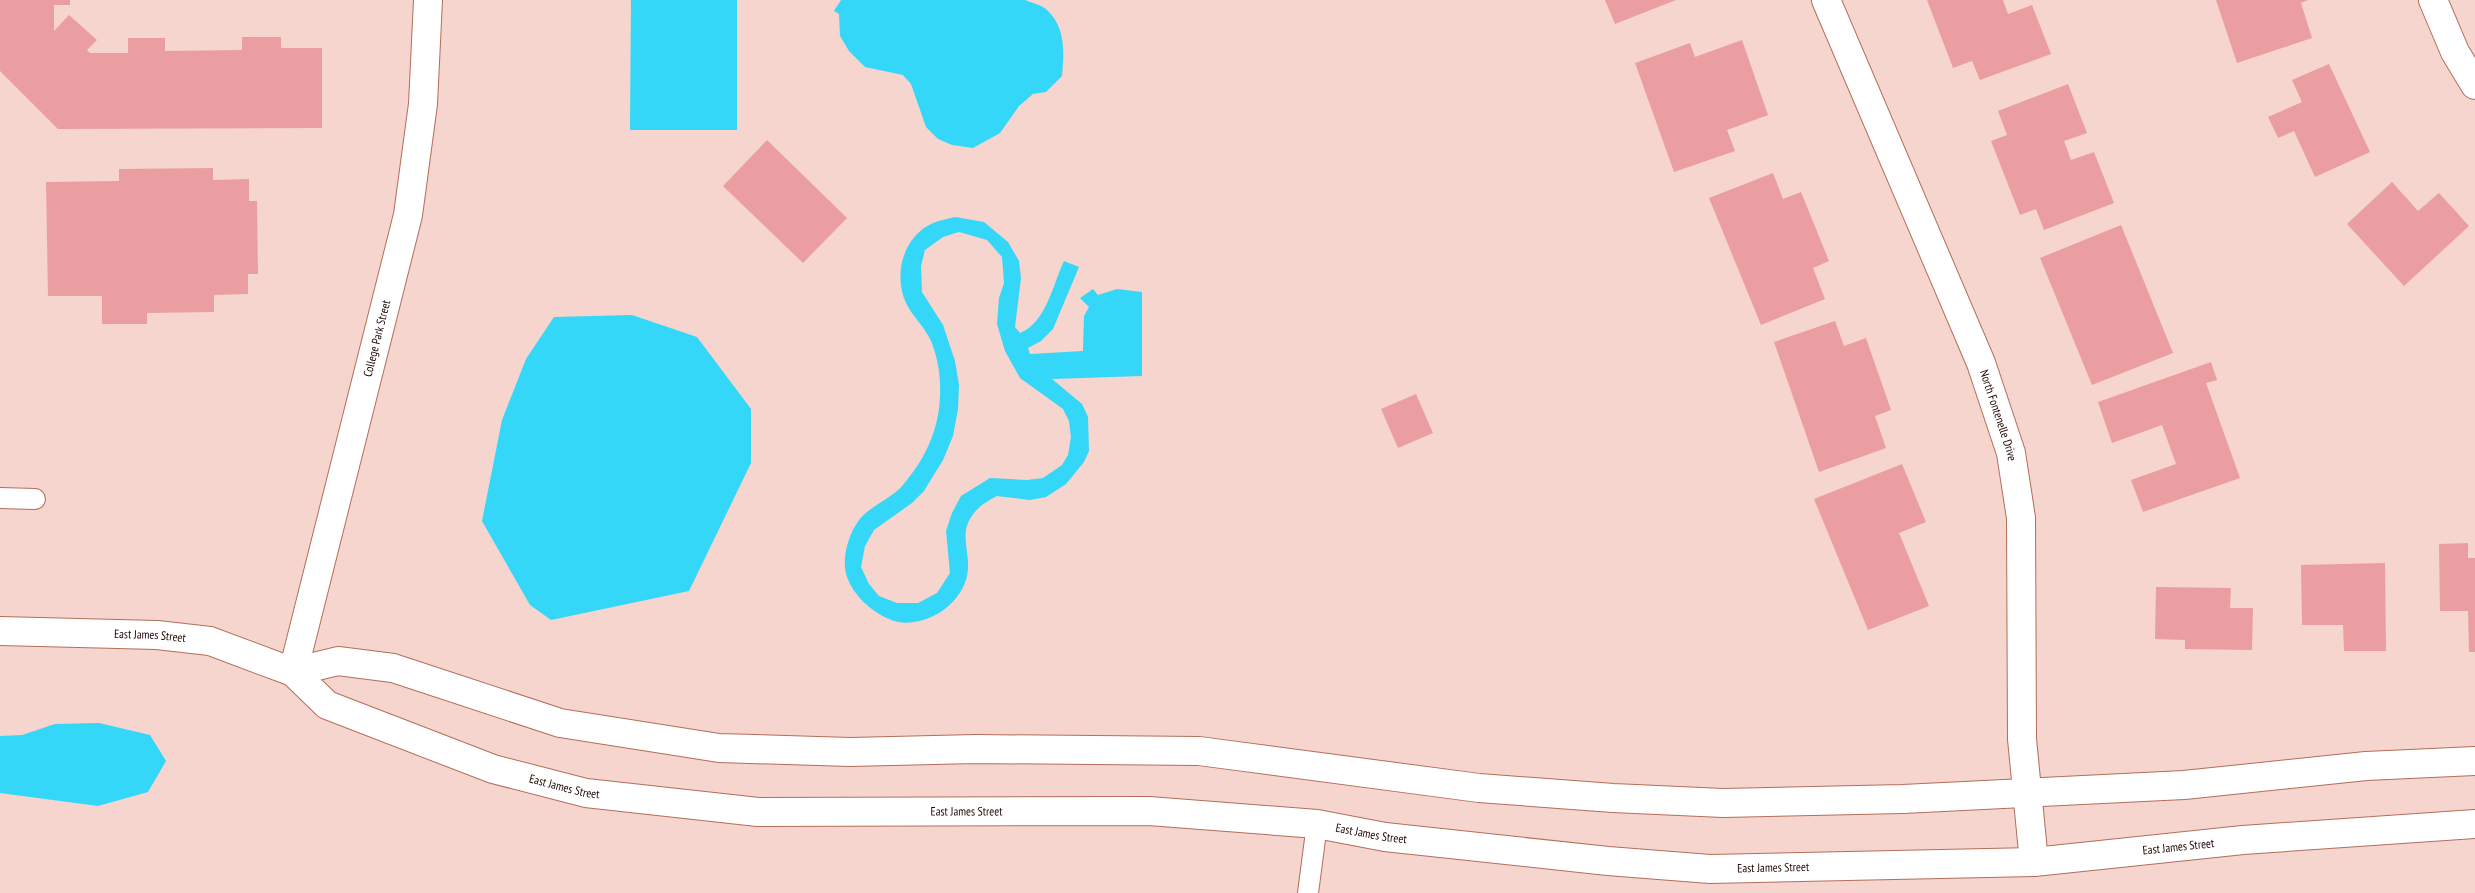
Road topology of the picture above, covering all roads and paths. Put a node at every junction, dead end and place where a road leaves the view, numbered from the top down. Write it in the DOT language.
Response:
graph roads {
  1 [pos="428,0"];
  2 [pos="1826,0"];
  3 [pos="2433,0"];
  4 [pos="2475,85"];
  5 [pos="0,498"];
  6 [pos="35,499"];
  7 [pos="0,631"];
  8 [pos="293,672"];
  9 [pos="2475,761"];
  10 [pos="2027,793"];
  11 [pos="1317,824"];
  12 [pos="2475,824"];
  13 [pos="2034,862"];
  14 [pos="1308,893"];
  1 -- 8 [label="street, College Park Street"];
  2 -- 10 [label="street, North Fontenelle Drive"];
  3 -- 4 [label="street"];
  5 -- 6 [label="lane"];
  7 -- 8 [label="street, East James Street"];
  8 -- 10 [label="street"];
  8 -- 11 [label="street, East James Street"];
  9 -- 10 [label="street"];
  10 -- 13 [label="street, North Fontenelle Drive"];
  11 -- 13 [label="street, East James Street"];
  11 -- 14 [label="lane"];
  12 -- 13 [label="street, East James Street"];
}
